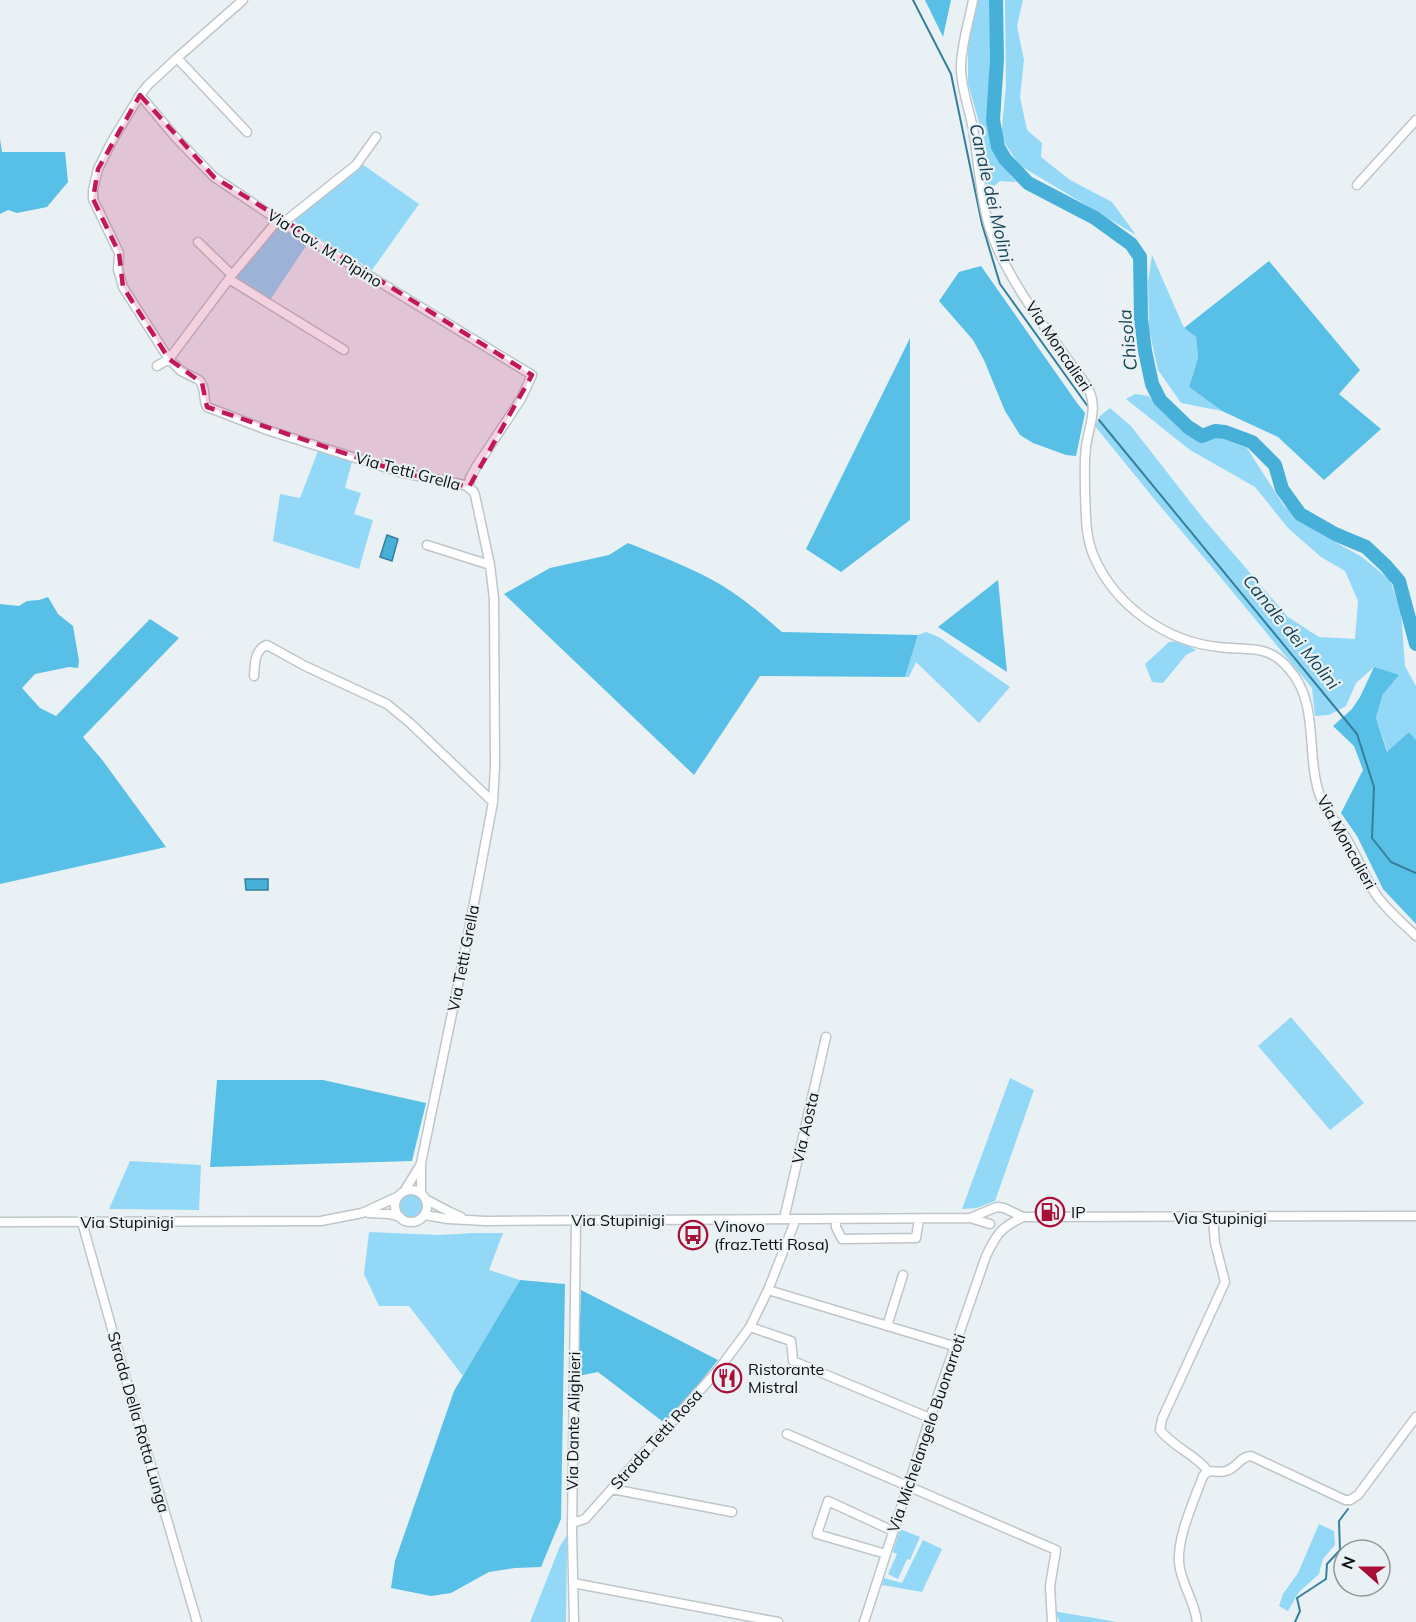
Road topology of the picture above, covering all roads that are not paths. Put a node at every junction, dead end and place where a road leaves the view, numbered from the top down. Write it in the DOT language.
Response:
graph roads {
  1 [pos="243,0"];
  2 [pos="973,0"];
  3 [pos="177,58"];
  4 [pos="140,95"];
  5 [pos="1416,120"];
  6 [pos="247,132"];
  7 [pos="376,137"];
  8 [pos="1357,185"];
  9 [pos="281,222"];
  10 [pos="198,242"];
  11 [pos="230,277"];
  12 [pos="344,350"];
  13 [pos="169,359"];
  14 [pos="157,366"];
  15 [pos="469,488"];
  16 [pos="427,545"];
  17 [pos="490,565"];
  18 [pos="254,676"];
  19 [pos="493,802"];
  20 [pos="1416,936"];
  21 [pos="826,1037"];
  22 [pos="421,1163"];
  23 [pos="405,1190"];
  24 [pos="421,1192"];
  25 [pos="397,1197"];
  26 [pos="427,1200"];
  27 [pos="991,1210"];
  28 [pos="1007,1210"];
  29 [pos="362,1214"];
  30 [pos="425,1215"];
  31 [pos="1416,1216"];
  32 [pos="400,1217"];
  33 [pos="970,1218"];
  34 [pos="1023,1218"];
  35 [pos="1214,1218"];
  36 [pos="784,1219"];
  37 [pos="796,1219"];
  38 [pos="836,1219"];
  39 [pos="919,1219"];
  40 [pos="473,1220"];
  41 [pos="576,1220"];
  42 [pos="0,1222"];
  43 [pos="82,1222"];
  44 [pos="991,1225"];
  45 [pos="1005,1226"];
  46 [pos="990,1246"];
  47 [pos="903,1275"];
  48 [pos="768,1290"];
  49 [pos="887,1326"];
  50 [pos="750,1327"];
  51 [pos="954,1346"];
  52 [pos="1416,1417"];
  53 [pos="930,1418"];
  54 [pos="787,1434"];
  55 [pos="1208,1471"];
  56 [pos="908,1486"];
  57 [pos="612,1489"];
  58 [pos="732,1512"];
  59 [pos="572,1523"];
  60 [pos="893,1531"];
  61 [pos="886,1554"];
  62 [pos="573,1583"];
  63 [pos="197,1622"];
  64 [pos="574,1622"];
  65 [pos="777,1622"];
  66 [pos="864,1622"];
  67 [pos="1052,1622"];
  68 [pos="1197,1622"];
  1 -- 3 [label="street, Via Tetti Grella"];
  2 -- 20 [label="street, Via Moncalieri"];
  3 -- 4 [label="street, Via Tetti Grella"];
  3 -- 6 [label="street"];
  4 -- 9 [label="street, Via Cav. M. Pipino"];
  4 -- 13 [label="street, Via Tetti Grella"];
  5 -- 8 [label="street"];
  7 -- 9 [label="street"];
  9 -- 11 [label="street"];
  9 -- 15 [label="street, Via Cav. M. Pipino"];
  10 -- 11 [label="street"];
  11 -- 12 [label="street"];
  11 -- 13 [label="street"];
  13 -- 14 [label="street"];
  13 -- 15 [label="street, Via Tetti Grella"];
  15 -- 17 [label="street, Via Tetti Grella"];
  16 -- 17 [label="street"];
  17 -- 19 [label="street, Via Tetti Grella"];
  18 -- 19 [label="street"];
  19 -- 22 [label="street, Via Tetti Grella"];
  21 -- 36 [label="street, Via Aosta"];
  22 -- 23 [label="street, Via Tetti Grella"];
  22 -- 24 [label="street, Via Tetti Grella"];
  23 -- 24 [label="street"];
  23 -- 25 [label="street, Via Stupinigi"];
  24 -- 26 [label="street, Via Stupinigi"];
  25 -- 29 [label="street, Via Stupinigi"];
  25 -- 32 [label="street"];
  26 -- 30 [label="street"];
  26 -- 40 [label="street, Via Stupinigi"];
  27 -- 28 [label="street"];
  27 -- 33 [label="street, Via Stupinigi"];
  27 -- 44 [label="street"];
  28 -- 34 [label="street, Via Stupinigi"];
  28 -- 45 [label="street"];
  29 -- 32 [label="street, Via Stupinigi"];
  29 -- 43 [label="street, Via Stupinigi"];
  30 -- 32 [label="street, Via Stupinigi"];
  30 -- 40 [label="street, Via Stupinigi"];
  31 -- 35 [label="street, Via Stupinigi"];
  33 -- 39 [label="street, Via Stupinigi"];
  33 -- 44 [label="street, Via Stupinigi"];
  34 -- 35 [label="street, Via Stupinigi"];
  34 -- 45 [label="street, Via Stupinigi"];
  35 -- 55 [label="street"];
  36 -- 37 [label="street, Via Stupinigi"];
  36 -- 41 [label="street, Via Stupinigi"];
  37 -- 38 [label="street, Via Stupinigi"];
  37 -- 48 [label="street, Strada Tetti Rosa"];
  38 -- 39 [label="street, Via Stupinigi"];
  38 -- 39 [label="street"];
  40 -- 41 [label="street, Via Stupinigi"];
  41 -- 59 [label="street, Via Dante Alighieri"];
  42 -- 43 [label="street, Via Stupinigi"];
  43 -- 63 [label="street, Strada Della Rotta Lunga"];
  44 -- 45 [label="street"];
  44 -- 46 [label="street, Via Michelangelo Buonarroti"];
  45 -- 46 [label="street, Via Michelangelo Buonarroti"];
  46 -- 51 [label="street, Via Michelangelo Buonarroti"];
  47 -- 49 [label="street"];
  48 -- 49 [label="street"];
  48 -- 50 [label="street, Strada Tetti Rosa"];
  49 -- 51 [label="street"];
  50 -- 53 [label="street"];
  50 -- 57 [label="street, Strada Tetti Rosa"];
  51 -- 53 [label="street, Via Michelangelo Buonarroti"];
  52 -- 55 [label="street"];
  53 -- 56 [label="street, Via Michelangelo Buonarroti"];
  54 -- 56 [label="street"];
  55 -- 68 [label="street"];
  56 -- 60 [label="street, Via Michelangelo Buonarroti"];
  56 -- 67 [label="street"];
  57 -- 58 [label="street"];
  57 -- 59 [label="street, Strada Tetti Rosa"];
  59 -- 62 [label="street, Via Dante Alighieri"];
  60 -- 61 [label="street, Via Michelangelo Buonarroti"];
  60 -- 61 [label="street"];
  61 -- 66 [label="street, Via Michelangelo Buonarroti"];
  62 -- 64 [label="street, Via Dante Alighieri"];
  62 -- 65 [label="street"];
}
